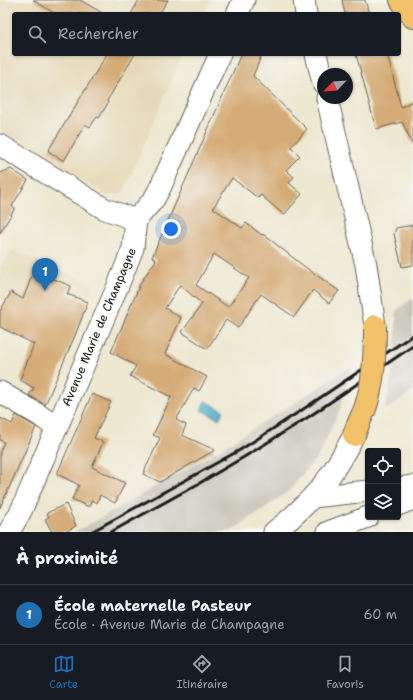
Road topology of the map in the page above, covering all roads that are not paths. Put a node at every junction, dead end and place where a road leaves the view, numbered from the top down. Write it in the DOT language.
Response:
graph roads {
  1 [pos="244,0"];
  2 [pos="304,0"];
  3 [pos="401,0"];
  4 [pos="408,0"];
  5 [pos="413,10"];
  6 [pos="238,12"];
  7 [pos="306,12"];
  8 [pos="413,17"];
  9 [pos="219,56"];
  10 [pos="316,56"];
  11 [pos="319,68"];
  12 [pos="328,104"];
  13 [pos="0,145"];
  14 [pos="136,220"];
  15 [pos="375,326"];
  16 [pos="0,392"];
  17 [pos="56,428"];
  18 [pos="354,435"];
  19 [pos="413,486"];
  20 [pos="401,488"];
  21 [pos="365,491"];
  22 [pos="313,497"];
  23 [pos="413,500"];
  24 [pos="401,504"];
  25 [pos="365,518"];
  26 [pos="9,532"];
  27 [pos="274,532"];
  28 [pos="328,532"];
  1 -- 6 [label="street"];
  2 -- 7 [label="street"];
  3 -- 8 [label="main road"];
  4 -- 5 [label="main road"];
  9 -- 14 [label="street"];
  10 -- 11 [label="street"];
  12 -- 15 [label="street"];
  13 -- 14 [label="street"];
  14 -- 17 [label="street, Avenue Marie de Champagne"];
  15 -- 18 [label="main road, bridge"];
  16 -- 17 [label="street"];
  17 -- 26 [label="street, Avenue Marie de Champagne"];
  18 -- 22 [label="street"];
  19 -- 20 [label="street"];
  21 -- 22 [label="street"];
  22 -- 27 [label="street"];
  23 -- 24 [label="street"];
  25 -- 28 [label="street"];
}
